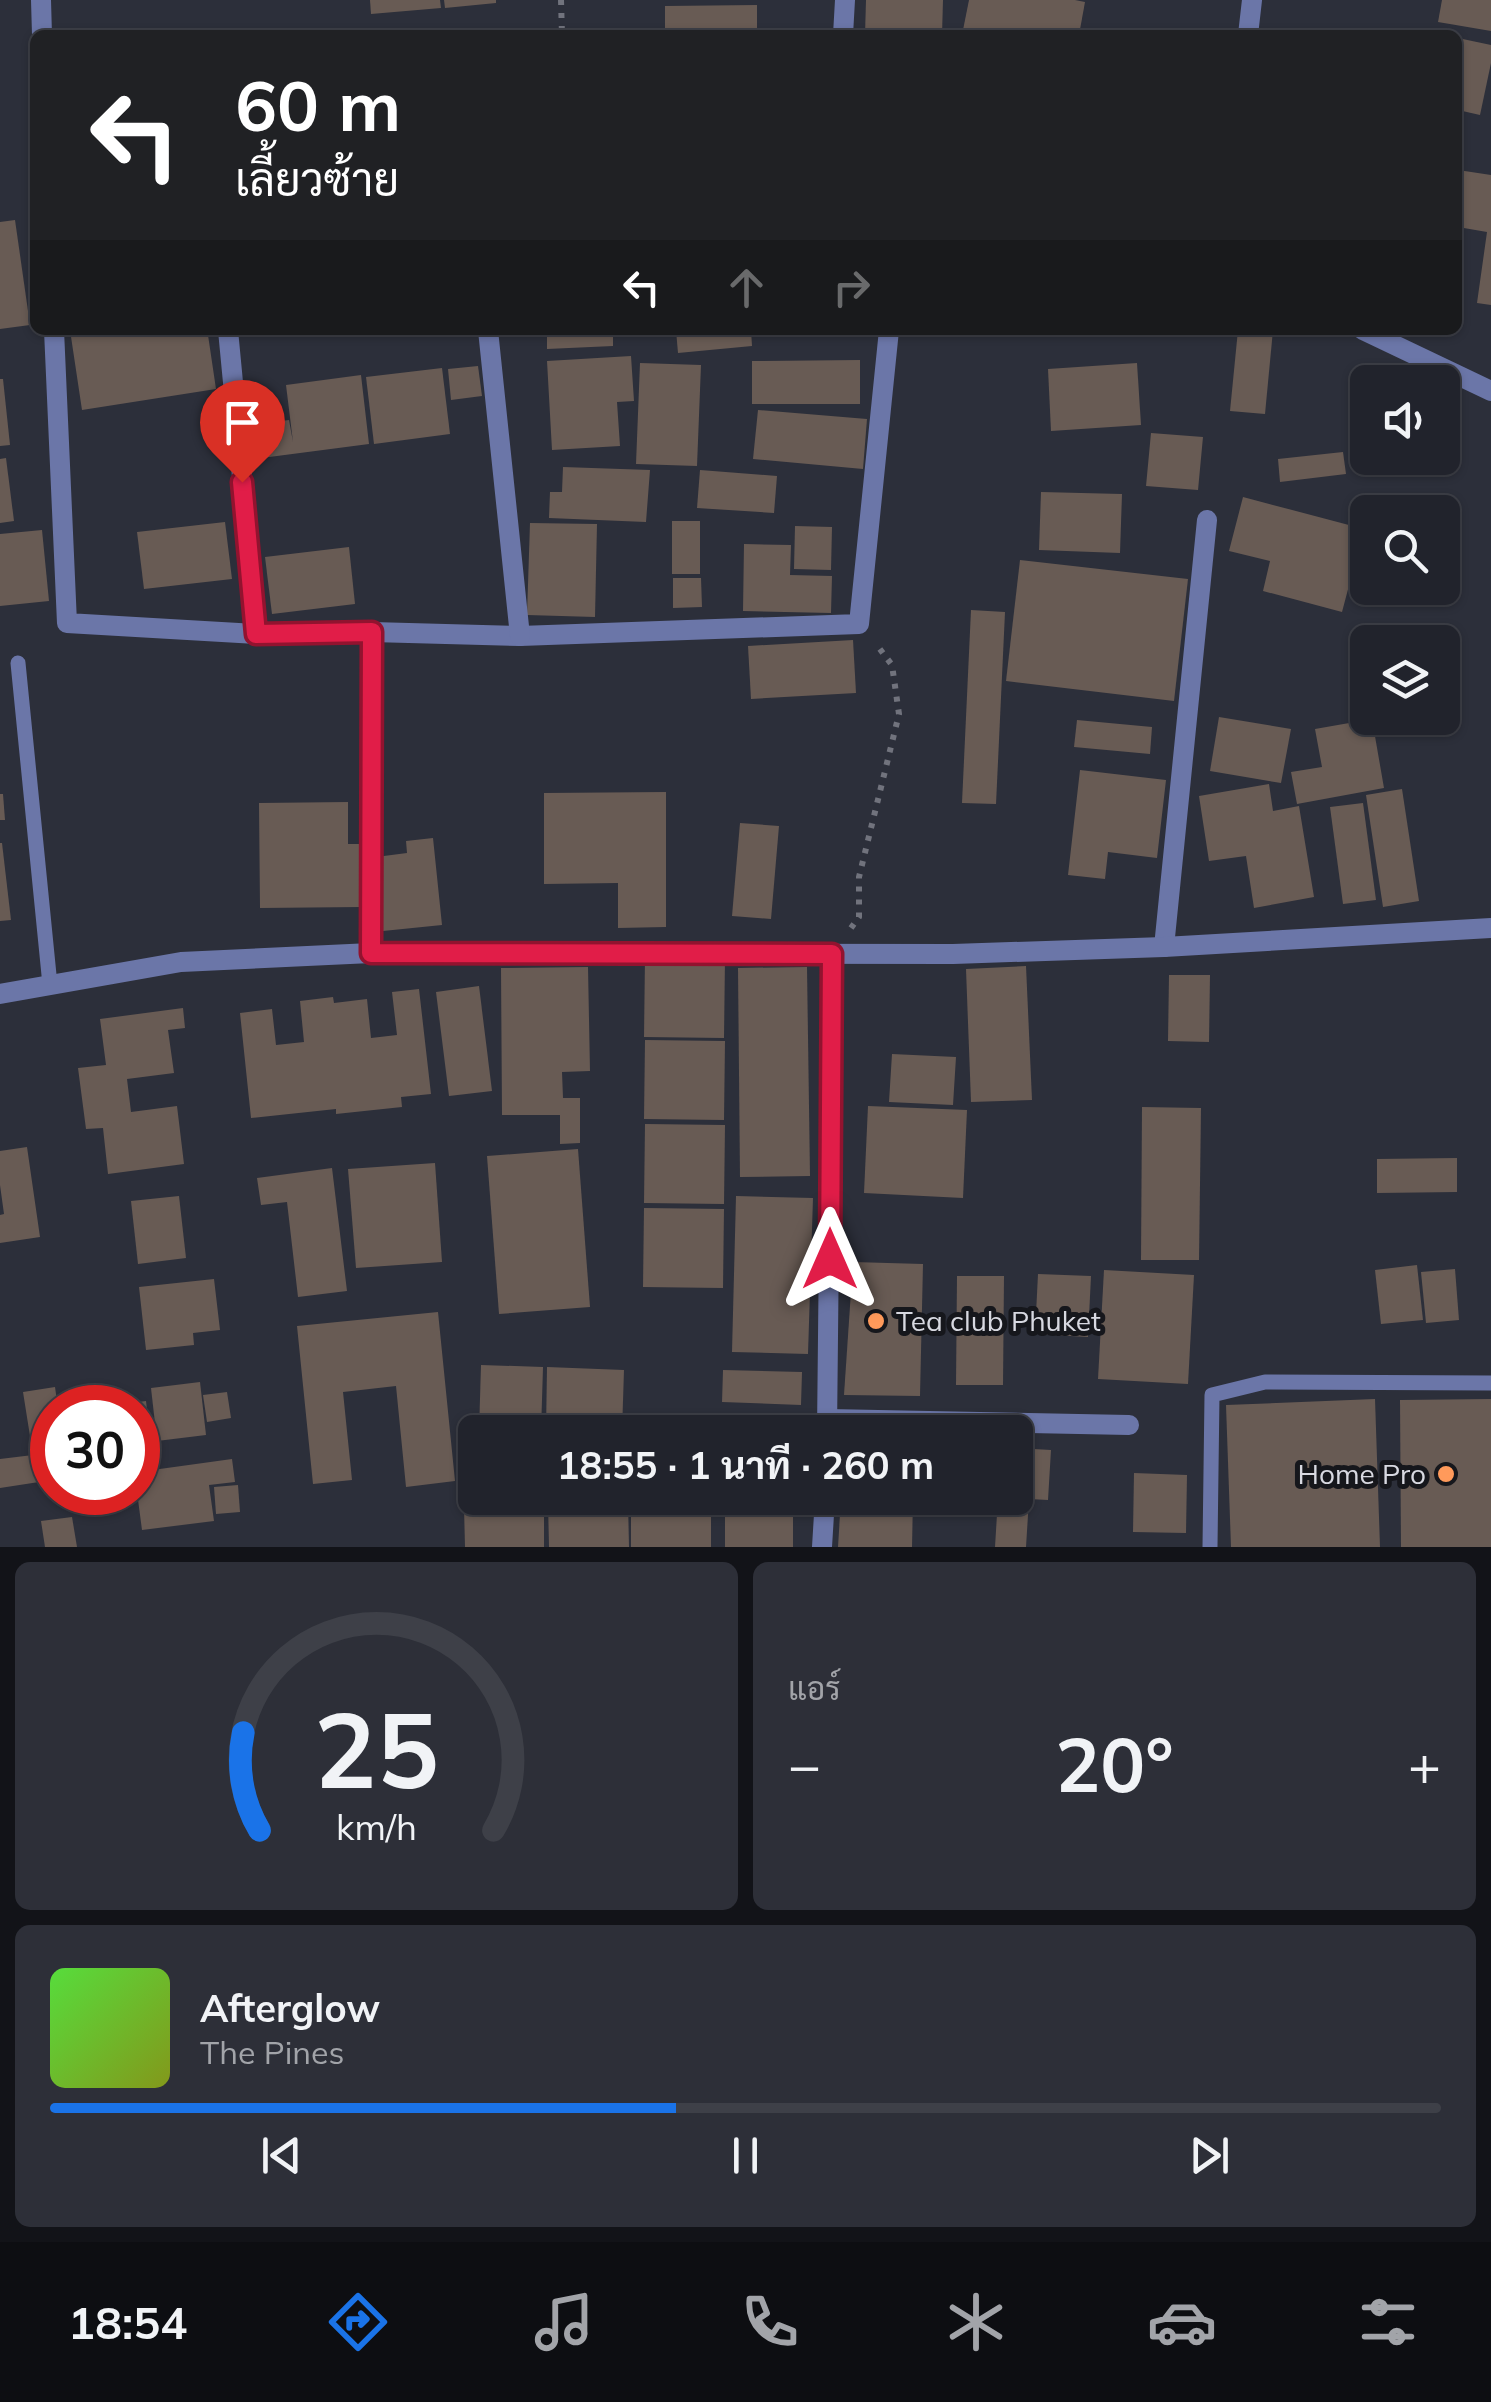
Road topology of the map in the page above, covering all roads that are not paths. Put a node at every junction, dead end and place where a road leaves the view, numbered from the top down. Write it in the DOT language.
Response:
graph roads {
  1 [pos="41,0"];
  2 [pos="844,0"];
  3 [pos="1252,0"];
  4 [pos="42,30"];
  5 [pos="844,30"];
  6 [pos="1249,30"];
  7 [pos="54,335"];
  8 [pos="228,335"];
  9 [pos="489,335"];
  10 [pos="888,335"];
  11 [pos="1374,335"];
  12 [pos="1491,391"];
  13 [pos="1207,520"];
  14 [pos="372,632"];
  15 [pos="256,634"];
  16 [pos="520,636"];
  17 [pos="18,663"];
  18 [pos="1491,928"];
  19 [pos="1164,947"];
  20 [pos="371,953"];
  21 [pos="832,954"];
  22 [pos="50,985"];
  23 [pos="0,994"];
  24 [pos="1491,1383"];
  25 [pos="828,1415"];
  26 [pos="1033,1425"];
  27 [pos="1129,1425"];
  28 [pos="824,1515"];
  29 [pos="822,1547"];
  30 [pos="1210,1547"];
  1 -- 4 [label="street"];
  2 -- 5 [label="street"];
  3 -- 6 [label="street"];
  7 -- 15 [label="street"];
  8 -- 15 [label="street"];
  9 -- 16 [label="street"];
  10 -- 16 [label="street"];
  11 -- 12 [label="street"];
  13 -- 19 [label="street"];
  14 -- 15 [label="street"];
  14 -- 16 [label="street"];
  14 -- 20 [label="street"];
  17 -- 22 [label="lane"];
  18 -- 19 [label="street"];
  19 -- 21 [label="street"];
  20 -- 21 [label="street"];
  20 -- 22 [label="street"];
  21 -- 25 [label="street"];
  22 -- 23 [label="street"];
  24 -- 30 [label="lane"];
  26 -- 27 [label="street"];
  28 -- 29 [label="street"];
}
